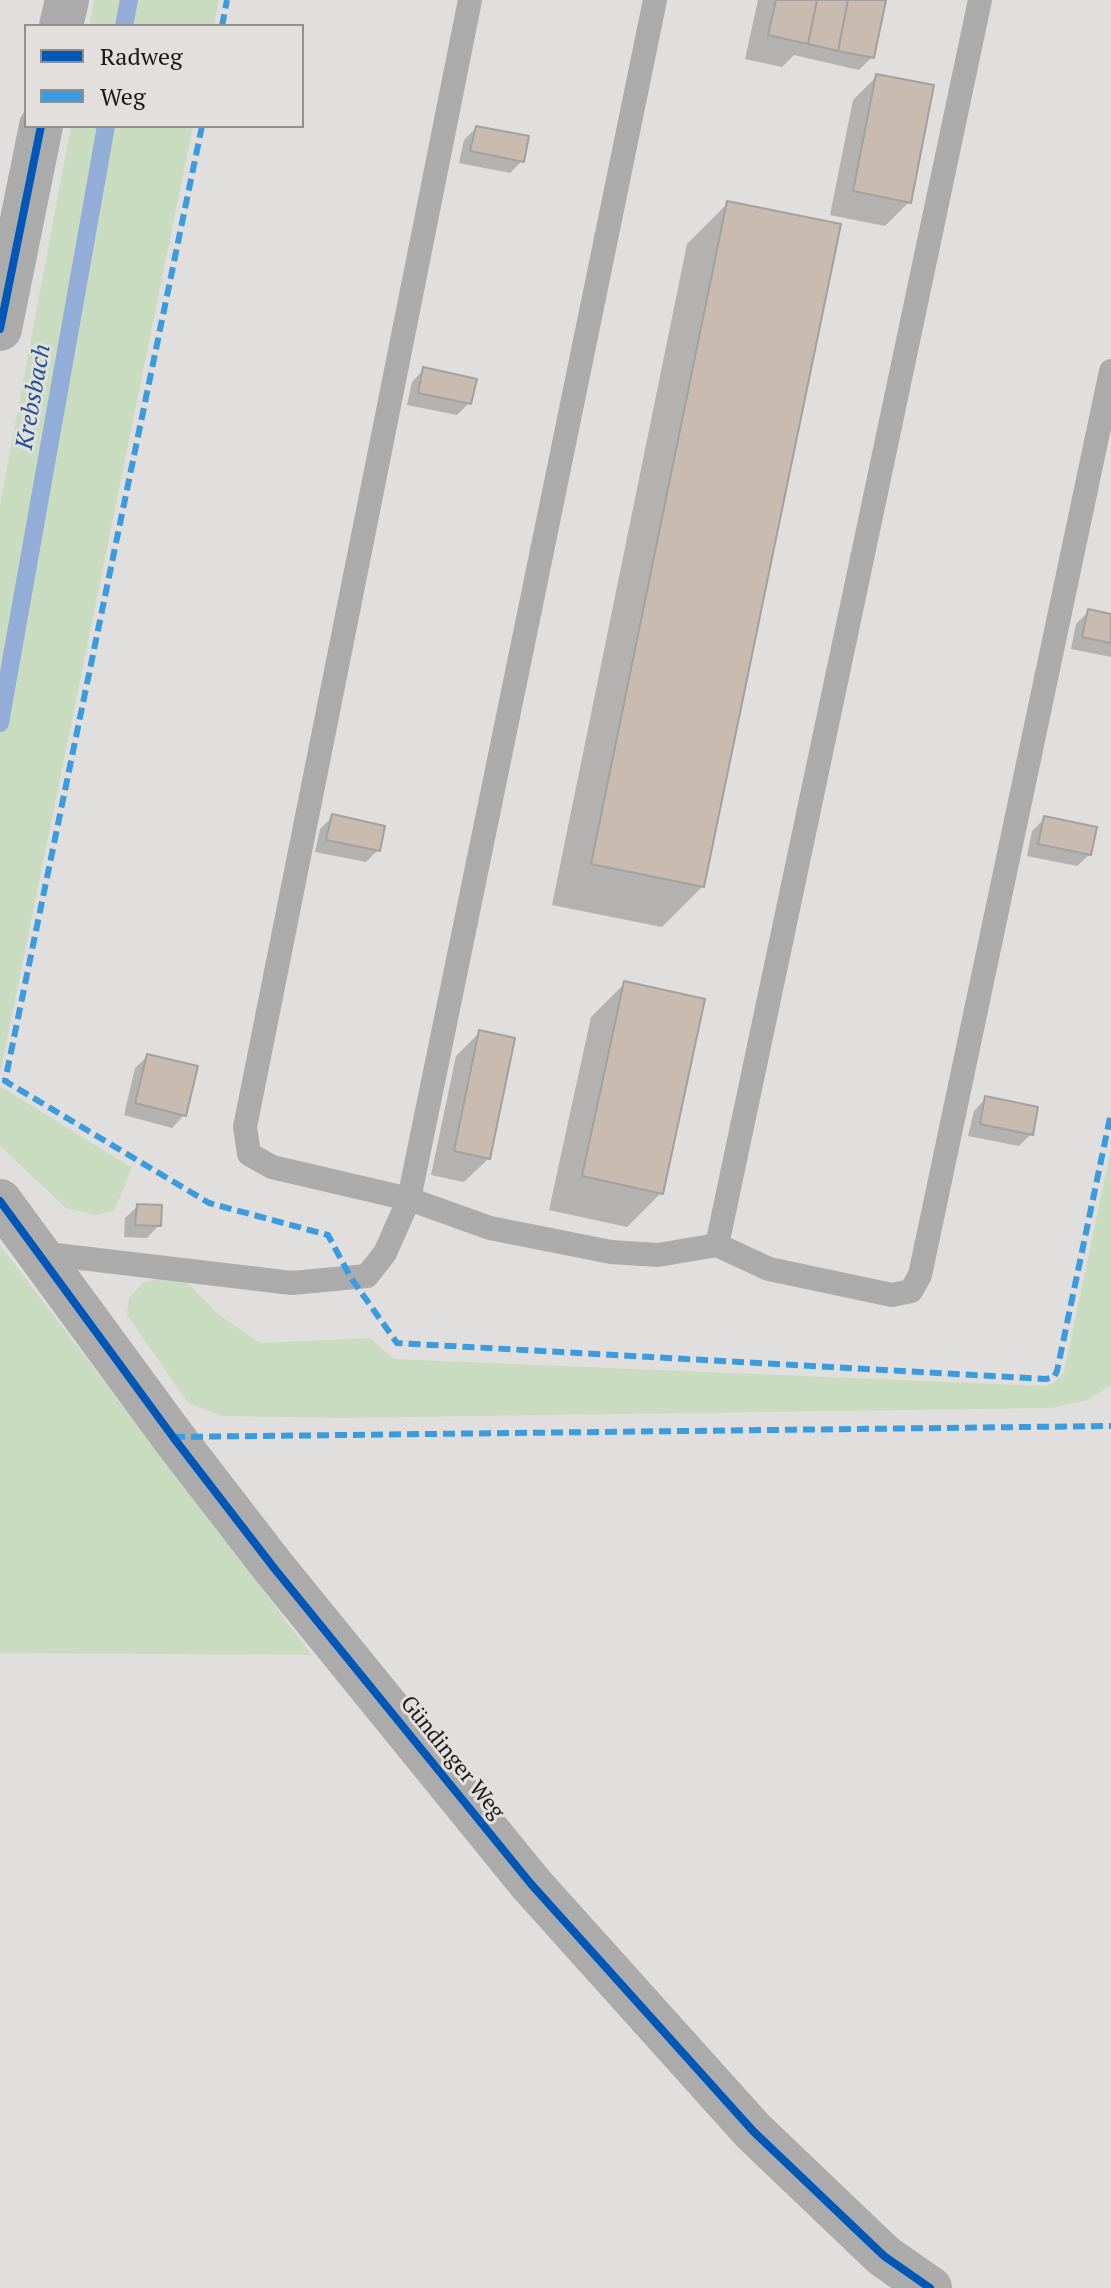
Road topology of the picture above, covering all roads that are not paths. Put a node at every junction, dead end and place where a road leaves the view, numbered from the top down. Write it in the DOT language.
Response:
graph roads {
  1 [pos="67,0"];
  2 [pos="470,0"];
  3 [pos="655,0"];
  4 [pos="980,0"];
  5 [pos="61,24"];
  6 [pos="40,128"];
  7 [pos="12,210"];
  8 [pos="0,329"];
  9 [pos="1111,371"];
  10 [pos="409,1199"];
  11 [pos="0,1201"];
  12 [pos="717,1245"];
  13 [pos="39,1253"];
  14 [pos="930,2288"];
  1 -- 5 [label="street"];
  2 -- 10 [label="lane"];
  3 -- 10 [label="lane"];
  4 -- 12 [label="lane"];
  6 -- 7 [label="street"];
  7 -- 8 [label="street"];
  9 -- 12 [label="lane"];
  10 -- 12 [label="lane"];
  10 -- 13 [label="lane"];
  11 -- 13 [label="street, Gündinger Weg"];
  13 -- 14 [label="street, Gündinger Weg"];
}
